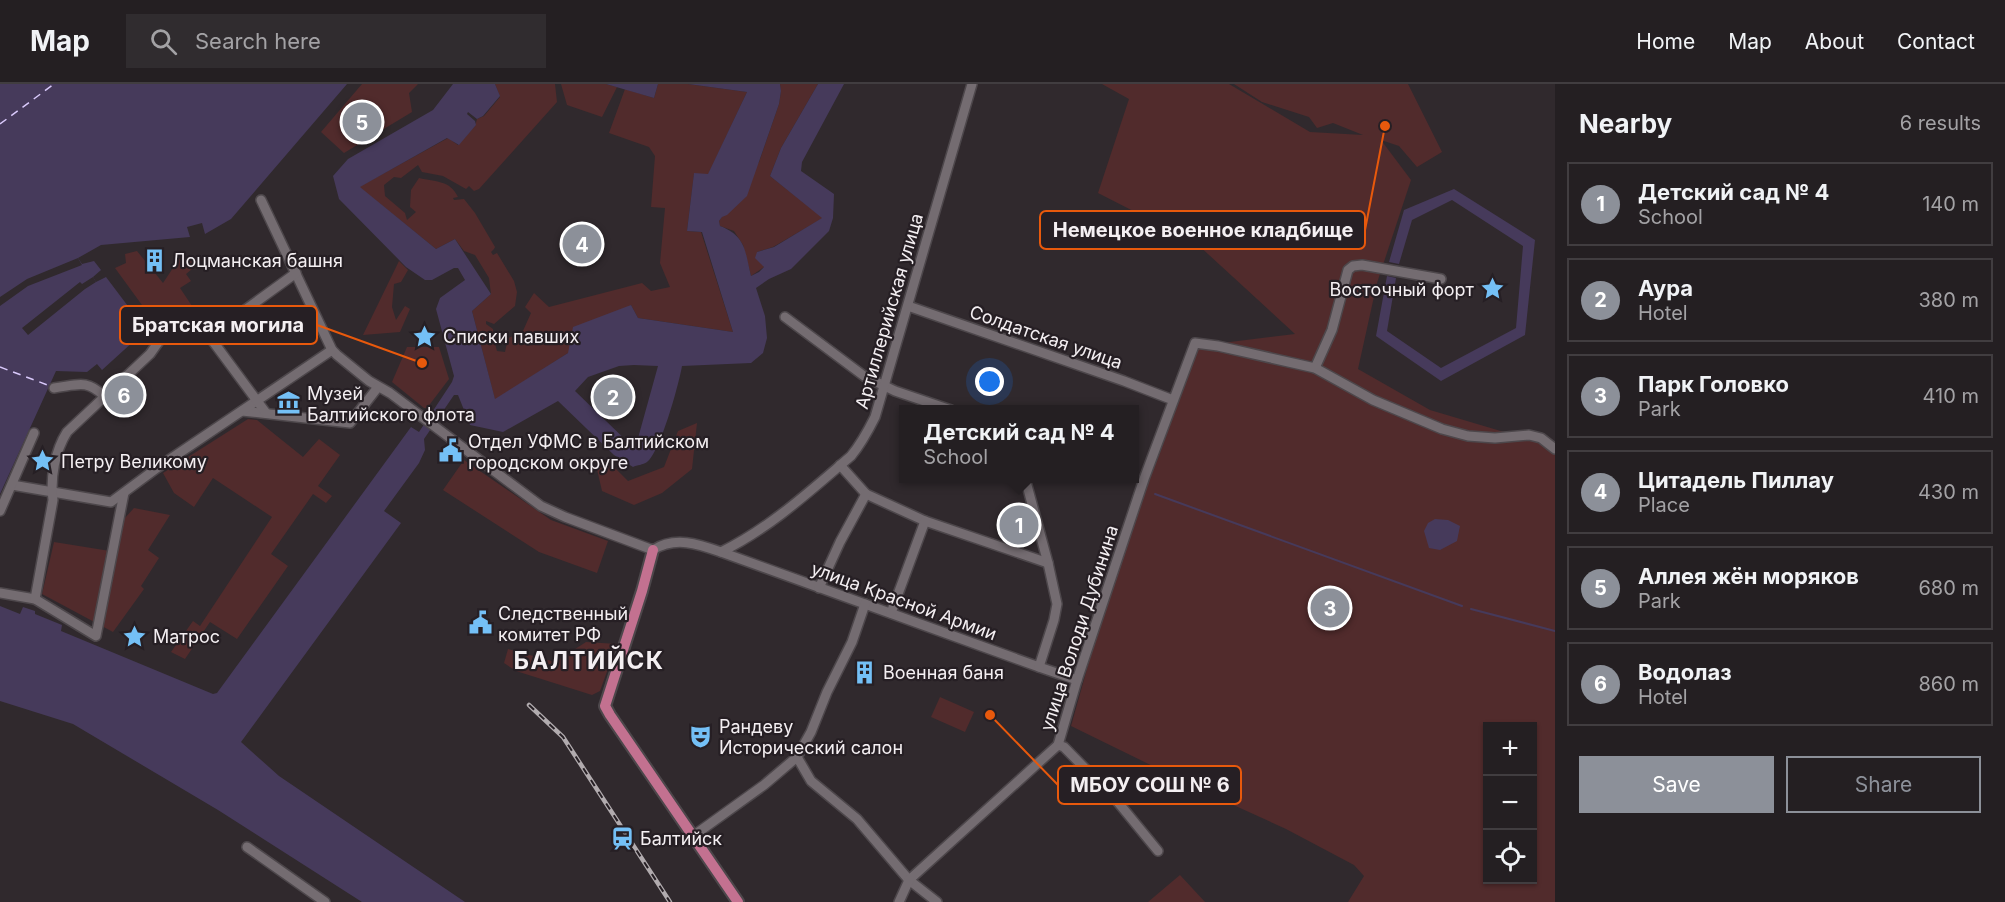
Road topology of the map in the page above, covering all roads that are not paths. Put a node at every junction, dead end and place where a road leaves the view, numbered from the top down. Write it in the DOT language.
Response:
graph roads {
  1 [pos="972,84"];
  2 [pos="261,200"];
  3 [pos="296,273"];
  4 [pos="1441,279"];
  5 [pos="908,306"];
  6 [pos="785,317"];
  7 [pos="209,336"];
  8 [pos="332,350"];
  9 [pos="1315,368"];
  10 [pos="885,386"];
  11 [pos="378,387"];
  12 [pos="54,388"];
  13 [pos="104,396"];
  14 [pos="1173,400"];
  15 [pos="257,401"];
  16 [pos="937,405"];
  17 [pos="242,411"];
  18 [pos="266,413"];
  19 [pos="34,433"];
  20 [pos="1555,449"];
  21 [pos="840,465"];
  22 [pos="1139,477"];
  23 [pos="1144,479"];
  24 [pos="1026,483"];
  25 [pos="12,485"];
  26 [pos="52,492"];
  27 [pos="124,493"];
  28 [pos="866,494"];
  29 [pos="0,511"];
  30 [pos="925,521"];
  31 [pos="653,550"];
  32 [pos="721,552"];
  33 [pos="1048,563"];
  34 [pos="819,588"];
  35 [pos="0,593"];
  36 [pos="35,599"];
  37 [pos="865,604"];
  38 [pos="891,614"];
  39 [pos="1039,667"];
  40 [pos="1077,680"];
  41 [pos="1058,744"];
  42 [pos="797,757"];
  43 [pos="693,836"];
  44 [pos="247,847"];
  45 [pos="1158,851"];
  46 [pos="909,880"];
  47 [pos="325,902"];
  48 [pos="738,902"];
  49 [pos="899,902"];
  50 [pos="937,902"];
  1 -- 5 [label="street, Артиллерийская улица"];
  2 -- 3 [label="street"];
  3 -- 7 [label="street"];
  3 -- 8 [label="street"];
  4 -- 9 [label="street"];
  5 -- 10 [label="street, Артиллерийская улица"];
  5 -- 14 [label="street, Солдатская улица"];
  6 -- 10 [label="street"];
  7 -- 13 [label="street"];
  7 -- 15 [label="street"];
  8 -- 11 [label="street"];
  8 -- 15 [label="street"];
  9 -- 14 [label="street, улица Володи Дубинина"];
  9 -- 20 [label="street"];
  10 -- 16 [label="street"];
  10 -- 21 [label="street, Артиллерийская улица"];
  11 -- 18 [label="street"];
  11 -- 31 [label="street"];
  12 -- 13 [label="street"];
  13 -- 26 [label="street"];
  14 -- 23 [label="street, улица Володи Дубинина"];
  15 -- 17 [label="street"];
  15 -- 18 [label="street"];
  17 -- 18 [label="street"];
  17 -- 27 [label="street"];
  19 -- 25 [label="street"];
  21 -- 28 [label="street"];
  21 -- 32 [label="street, Артиллерийская улица"];
  22 -- 23 [label="street"];
  23 -- 40 [label="street, улица Володи Дубинина"];
  24 -- 33 [label="street"];
  25 -- 26 [label="street"];
  25 -- 29 [label="street"];
  26 -- 27 [label="street"];
  26 -- 36 [label="street"];
  27 -- 36 [label="street"];
  28 -- 30 [label="street"];
  28 -- 34 [label="street"];
  30 -- 33 [label="street"];
  30 -- 38 [label="street"];
  31 -- 32 [label="street"];
  31 -- 43 [label="main road"];
  32 -- 34 [label="street, улица Красной Армии"];
  33 -- 39 [label="street"];
  34 -- 37 [label="street, улица Красной Армии"];
  35 -- 36 [label="street"];
  37 -- 38 [label="street, улица Красной Армии"];
  37 -- 42 [label="street"];
  38 -- 39 [label="street, улица Красной Армии"];
  39 -- 40 [label="street, улица Красной Армии"];
  40 -- 41 [label="street, улица Володи Дубинина"];
  41 -- 45 [label="street"];
  41 -- 46 [label="street, улица Володи Дубинина"];
  42 -- 43 [label="street"];
  42 -- 46 [label="street"];
  43 -- 48 [label="main road"];
  44 -- 47 [label="street"];
  46 -- 49 [label="street, улица Володи Дубинина"];
  46 -- 50 [label="street"];
}
